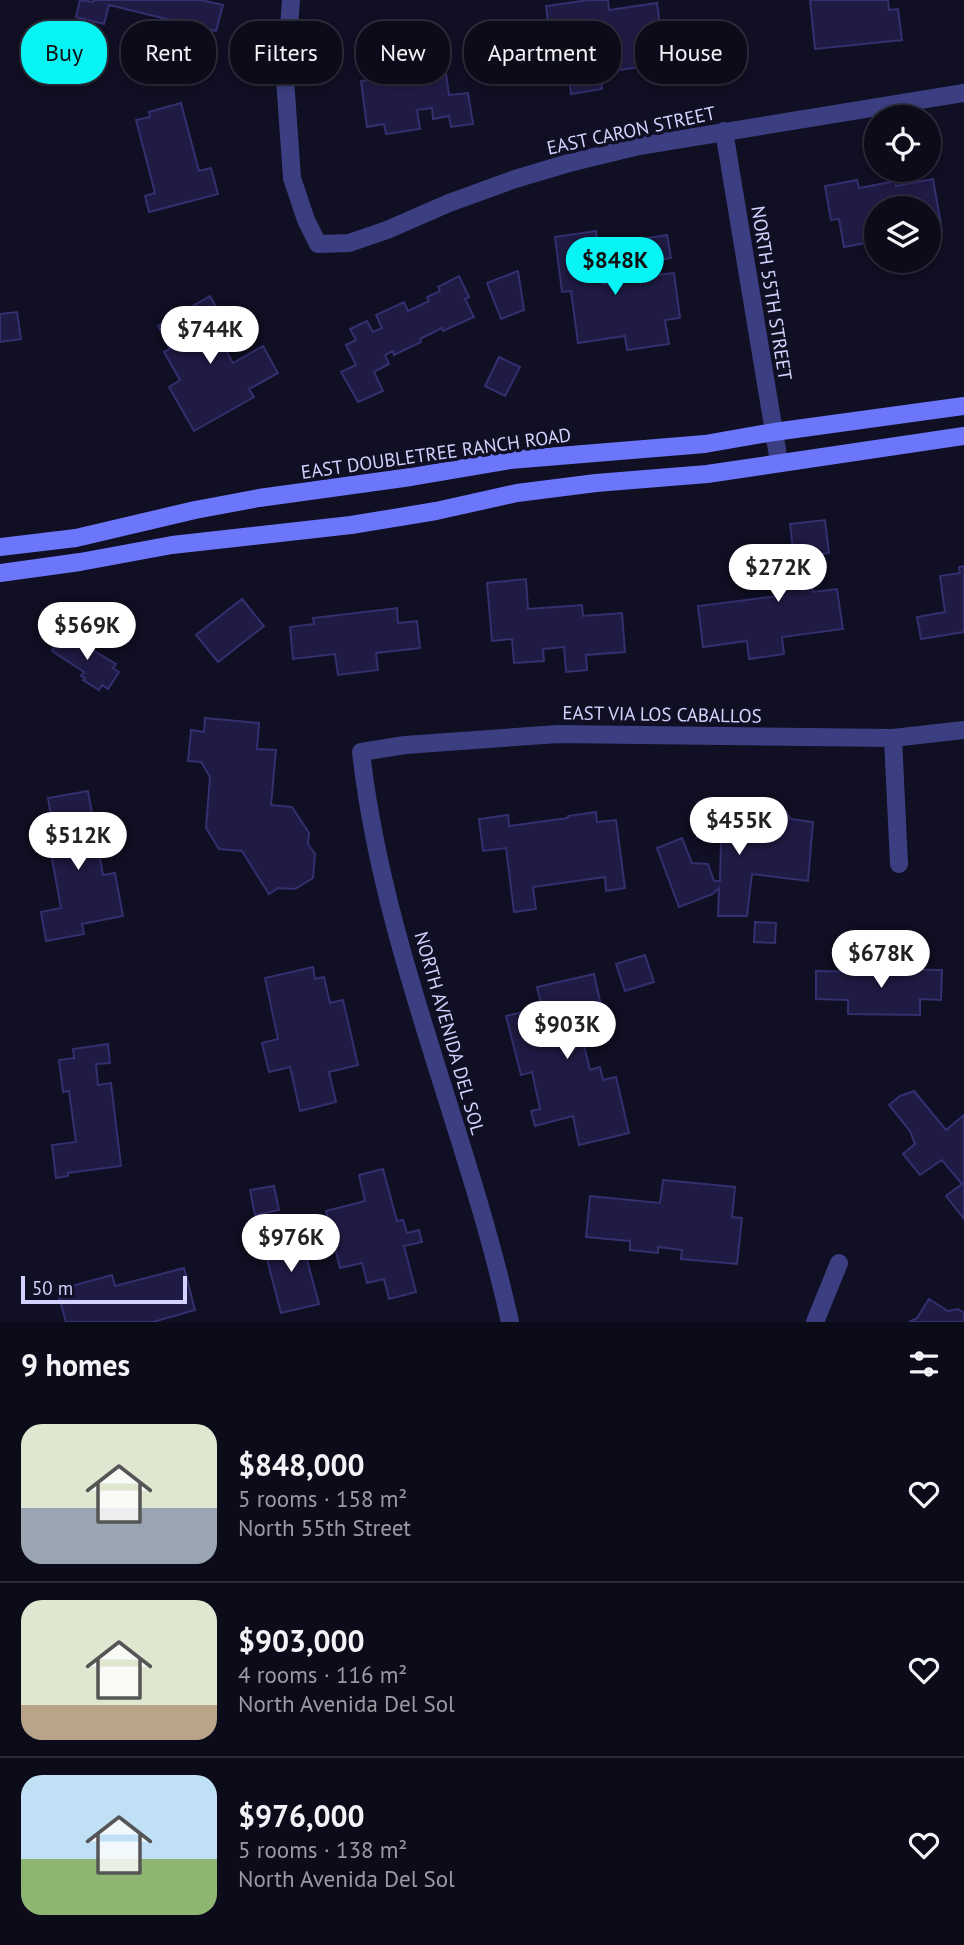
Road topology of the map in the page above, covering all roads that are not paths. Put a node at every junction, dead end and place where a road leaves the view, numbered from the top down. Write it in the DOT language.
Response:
graph roads {
  1 [pos="291,0"];
  2 [pos="964,93"];
  3 [pos="724,131"];
  4 [pos="964,406"];
  5 [pos="774,432"];
  6 [pos="964,436"];
  7 [pos="779,462"];
  8 [pos="0,547"];
  9 [pos="0,573"];
  10 [pos="964,730"];
  11 [pos="893,738"];
  12 [pos="361,752"];
  13 [pos="899,864"];
  14 [pos="839,1263"];
  15 [pos="510,1322"];
  16 [pos="815,1322"];
  1 -- 3 [label="street, EAST CARON STREET"];
  2 -- 3 [label="street, EAST CARON STREET"];
  3 -- 5 [label="street, NORTH 55TH STREET"];
  4 -- 5 [label="main road, EAST DOUBLETREE RANCH ROAD"];
  5 -- 7 [label="street, NORTH 55TH STREET"];
  5 -- 8 [label="main road, EAST DOUBLETREE RANCH ROAD"];
  6 -- 7 [label="main road"];
  7 -- 9 [label="main road"];
  10 -- 11 [label="street, EAST VIA LOS CABALLOS"];
  11 -- 12 [label="street, EAST VIA LOS CABALLOS"];
  11 -- 13 [label="street"];
  12 -- 15 [label="street, NORTH AVENIDA DEL SOL"];
  14 -- 16 [label="street"];
}
